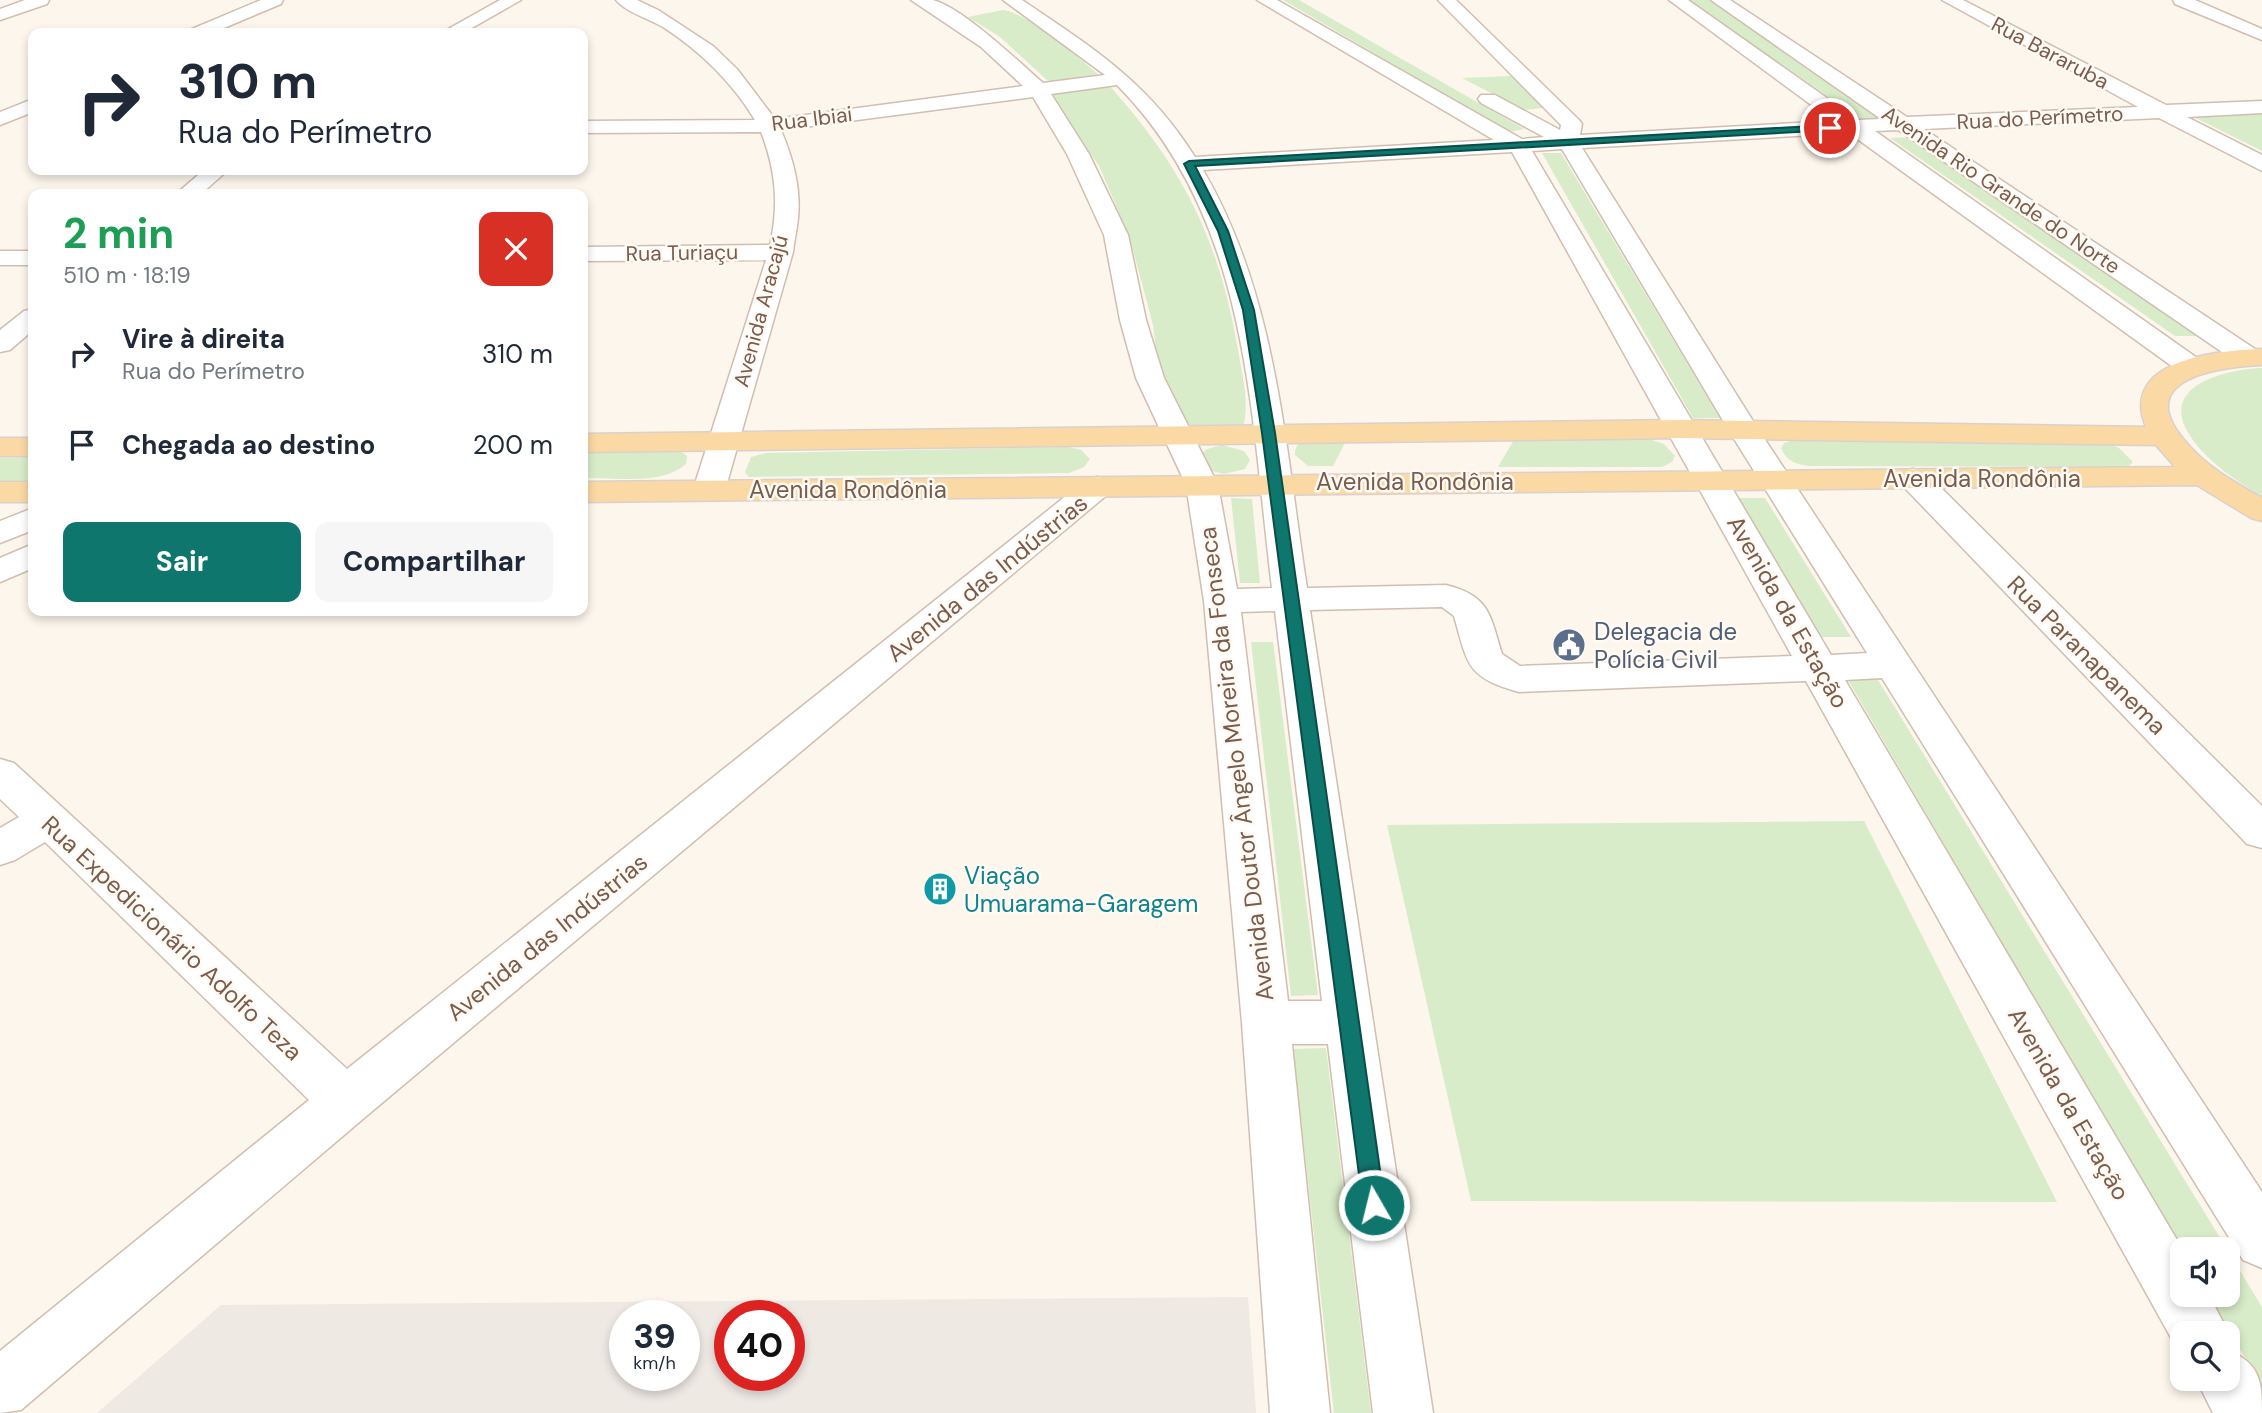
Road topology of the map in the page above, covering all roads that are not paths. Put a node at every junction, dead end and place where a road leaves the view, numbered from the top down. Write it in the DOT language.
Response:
graph roads {
  1 [pos="41,0"];
  2 [pos="275,0"];
  3 [pos="513,0"];
  4 [pos="624,0"];
  5 [pos="919,0"];
  6 [pos="1011,0"];
  7 [pos="1265,0"];
  8 [pos="1308,0"];
  9 [pos="1446,0"];
  10 [pos="1677,0"];
  11 [pos="1719,0"];
  12 [pos="1950,0"];
  13 [pos="2181,0"];
  14 [pos="964,7"];
  15 [pos="941,11"];
  16 [pos="0,15"];
  17 [pos="210,28"];
  18 [pos="460,28"];
  19 [pos="2262,35"];
  20 [pos="1121,79"];
  21 [pos="1039,90"];
  22 [pos="11,92"];
  23 [pos="28,95"];
  24 [pos="28,107"];
  25 [pos="2262,107"];
  26 [pos="2164,113"];
  27 [pos="0,119"];
  28 [pos="1903,124"];
  29 [pos="767,126"];
  30 [pos="1856,126"];
  31 [pos="588,127"];
  32 [pos="1568,142"];
  33 [pos="1519,146"];
  34 [pos="1189,164"];
  35 [pos="2262,164"];
  36 [pos="211,175"];
  37 [pos="193,189"];
  38 [pos="781,252"];
  39 [pos="588,254"];
  40 [pos="0,258"];
  41 [pos="28,258"];
  42 [pos="28,321"];
  43 [pos="0,344"];
  44 [pos="2255,357"];
  45 [pos="2190,366"];
  46 [pos="1682,429"];
  47 [pos="1743,429"];
  48 [pos="1268,433"];
  49 [pos="1178,436"];
  50 [pos="2165,436"];
  51 [pos="725,441"];
  52 [pos="588,443"];
  53 [pos="0,447"];
  54 [pos="28,447"];
  55 [pos="2206,477"];
  56 [pos="1774,478"];
  57 [pos="1913,478"];
  58 [pos="1712,479"];
  59 [pos="1275,482"];
  60 [pos="1202,485"];
  61 [pos="1097,487"];
  62 [pos="709,490"];
  63 [pos="0,492"];
  64 [pos="28,492"];
  65 [pos="588,492"];
  66 [pos="2262,512"];
  67 [pos="28,520"];
  68 [pos="0,533"];
  69 [pos="28,557"];
  70 [pos="0,571"];
  71 [pos="1291,598"];
  72 [pos="1222,601"];
  73 [pos="1895,665"];
  74 [pos="1820,668"];
  75 [pos="0,774"];
  76 [pos="47,821"];
  77 [pos="2262,832"];
  78 [pos="0,848"];
  79 [pos="1349,1022"];
  80 [pos="1266,1023"];
  81 [pos="346,1101"];
  82 [pos="2262,1241"];
  83 [pos="2193,1321"];
  84 [pos="0,1389"];
  85 [pos="2234,1391"];
  86 [pos="1300,1413"];
  87 [pos="1403,1413"];
  88 [pos="2246,1413"];
  1 -- 16 [label="street"];
  2 -- 17 [label="street"];
  3 -- 18 [label="street"];
  4 -- 29 [label="street, Avenida Aracajú"];
  5 -- 15 [label="street, Avenida Doutor Ângelo Moreira da Fonseca"];
  6 -- 20 [label="street"];
  7 -- 33 [label="street"];
  8 -- 32 [label="street"];
  9 -- 32 [label="street"];
  10 -- 30 [label="street, Avenida Rio Grande do Norte"];
  11 -- 28 [label="street, Avenida Rio Grande do Norte"];
  12 -- 26 [label="street, Rua Bararuba"];
  13 -- 19 [label="street"];
  14 -- 15 [label="street"];
  15 -- 21 [label="street, Avenida Doutor Ângelo Moreira da Fonseca"];
  20 -- 21 [label="street, Rua Ibiai"];
  20 -- 34 [label="street"];
  21 -- 29 [label="street, Rua Ibiai"];
  21 -- 49 [label="street, Avenida Doutor Ângelo Moreira da Fonseca"];
  22 -- 23 [label="street"];
  24 -- 27 [label="street"];
  25 -- 26 [label="street, Rua do Perímetro"];
  26 -- 28 [label="street, Rua do Perímetro"];
  26 -- 35 [label="street, Rua Bararuba"];
  28 -- 30 [label="street, Rua do Perímetro"];
  28 -- 44 [label="street, Avenida Rio Grande do Norte"];
  29 -- 31 [label="street, Rua Ibiai"];
  29 -- 38 [label="street, Avenida Aracajú"];
  30 -- 32 [label="street, Rua do Perímetro"];
  30 -- 45 [label="street, Avenida Rio Grande do Norte"];
  32 -- 33 [label="street, Rua do Perímetro"];
  32 -- 47 [label="street"];
  33 -- 34 [label="street, Rua do Perímetro"];
  33 -- 46 [label="street, Avenida da Estação"];
  34 -- 48 [label="street"];
  36 -- 37 [label="street"];
  38 -- 39 [label="street, Rua Turiaçu"];
  38 -- 51 [label="street, Avenida Aracajú"];
  40 -- 41 [label="street"];
  42 -- 43 [label="street"];
  44 -- 45 [label="main road"];
  45 -- 50 [label="main road"];
  46 -- 47 [label="main road, Avenida Rondônia"];
  46 -- 48 [label="main road, Avenida Rondônia"];
  46 -- 58 [label="street, Avenida da Estação"];
  47 -- 50 [label="main road, Avenida Rondônia"];
  47 -- 56 [label="street"];
  48 -- 49 [label="main road, Avenida Rondônia"];
  48 -- 59 [label="street"];
  49 -- 51 [label="main road, Avenida Rondônia"];
  49 -- 60 [label="street, Avenida Doutor Ângelo Moreira da Fonseca"];
  50 -- 55 [label="main road"];
  51 -- 52 [label="main road, Avenida Rondônia"];
  51 -- 62 [label="street, Avenida Aracajú"];
  53 -- 54 [label="main road"];
  55 -- 57 [label="main road, Avenida Rondônia"];
  55 -- 66 [label="main road"];
  56 -- 57 [label="main road, Avenida Rondônia"];
  56 -- 58 [label="main road, Avenida Rondônia"];
  56 -- 73 [label="street"];
  57 -- 77 [label="street, Rua Paranapanema"];
  58 -- 59 [label="main road, Avenida Rondônia"];
  58 -- 74 [label="street, Avenida da Estação"];
  59 -- 60 [label="main road, Avenida Rondônia"];
  59 -- 71 [label="street"];
  60 -- 61 [label="main road, Avenida Rondônia"];
  60 -- 72 [label="street, Avenida Doutor Ângelo Moreira da Fonseca"];
  61 -- 62 [label="main road, Avenida Rondônia"];
  61 -- 81 [label="street, Avenida das Indústrias"];
  62 -- 65 [label="main road, Avenida Rondônia"];
  63 -- 64 [label="main road"];
  67 -- 68 [label="street"];
  69 -- 70 [label="street"];
  71 -- 72 [label="street"];
  71 -- 74 [label="street"];
  71 -- 79 [label="street"];
  72 -- 80 [label="street, Avenida Doutor Ângelo Moreira da Fonseca"];
  73 -- 74 [label="street"];
  73 -- 82 [label="street"];
  74 -- 83 [label="street, Avenida da Estação"];
  75 -- 76 [label="street, Rua Expedicionário Adolfo Teza"];
  76 -- 78 [label="street"];
  76 -- 81 [label="street, Rua Expedicionário Adolfo Teza"];
  79 -- 80 [label="street"];
  79 -- 87 [label="street"];
  80 -- 86 [label="street, Avenida Doutor Ângelo Moreira da Fonseca"];
  81 -- 84 [label="street, Avenida das Indústrias"];
  85 -- 88 [label="street"];
}
